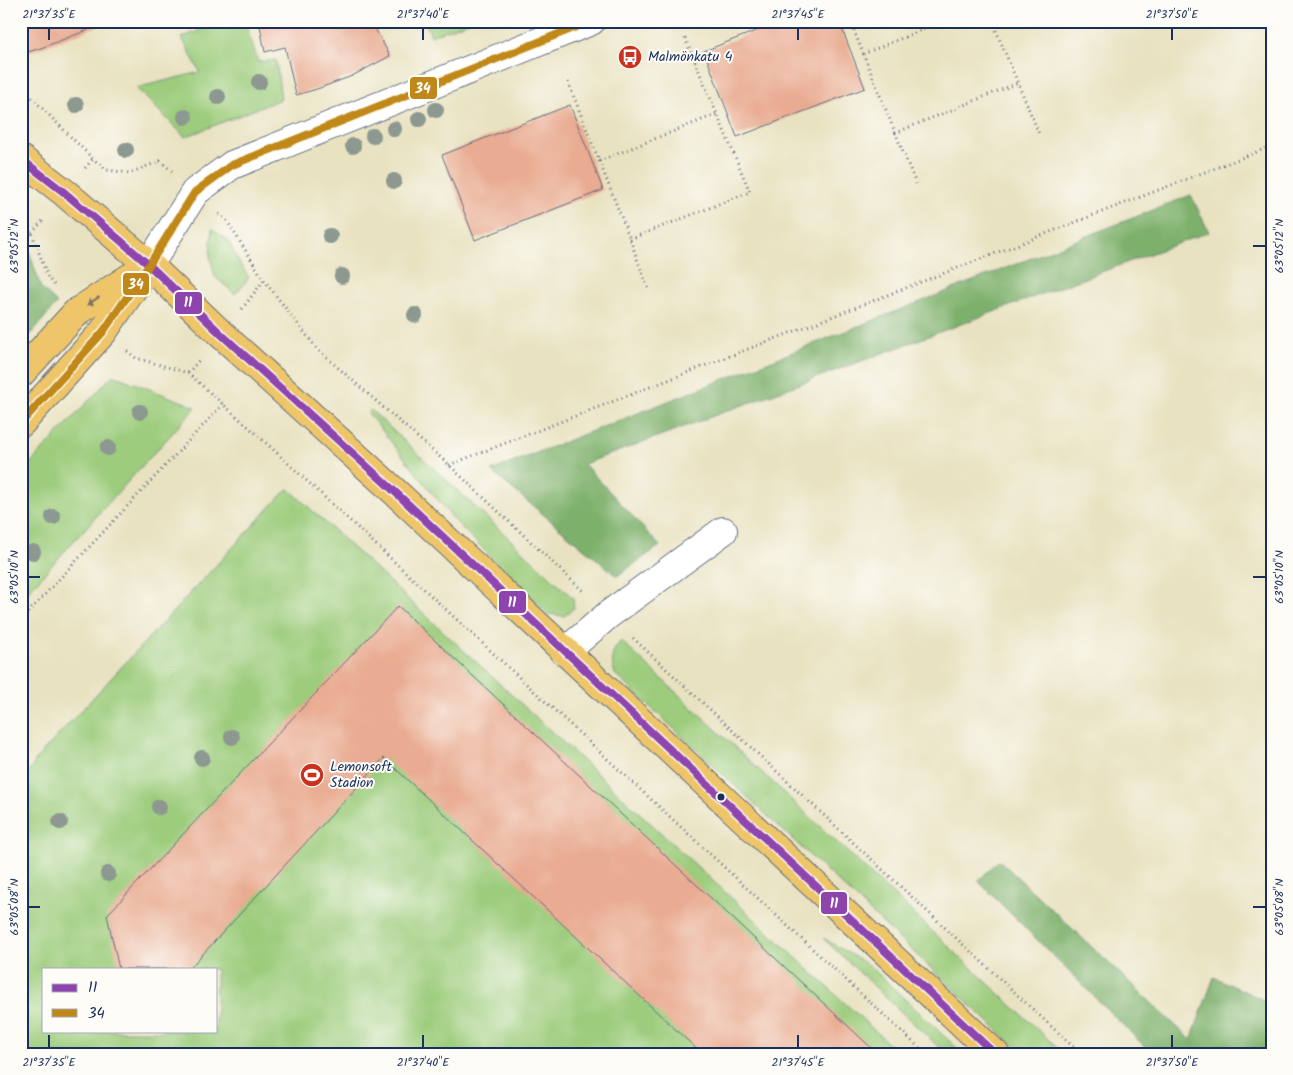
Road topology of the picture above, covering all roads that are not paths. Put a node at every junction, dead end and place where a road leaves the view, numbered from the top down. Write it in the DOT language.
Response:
graph roads {
  1 [pos="591,21"];
  2 [pos="21,159"];
  3 [pos="149,265"];
  4 [pos="21,374"];
  5 [pos="21,423"];
  6 [pos="723,532"];
  7 [pos="565,652"];
  8 [pos="995,1054"];
  1 -- 3 [label="street"];
  2 -- 3 [label="main road"];
  3 -- 4 [label="main road, one-way"];
  3 -- 5 [label="main road"];
  3 -- 7 [label="main road"];
  6 -- 7 [label="street"];
  7 -- 8 [label="main road"];
}
